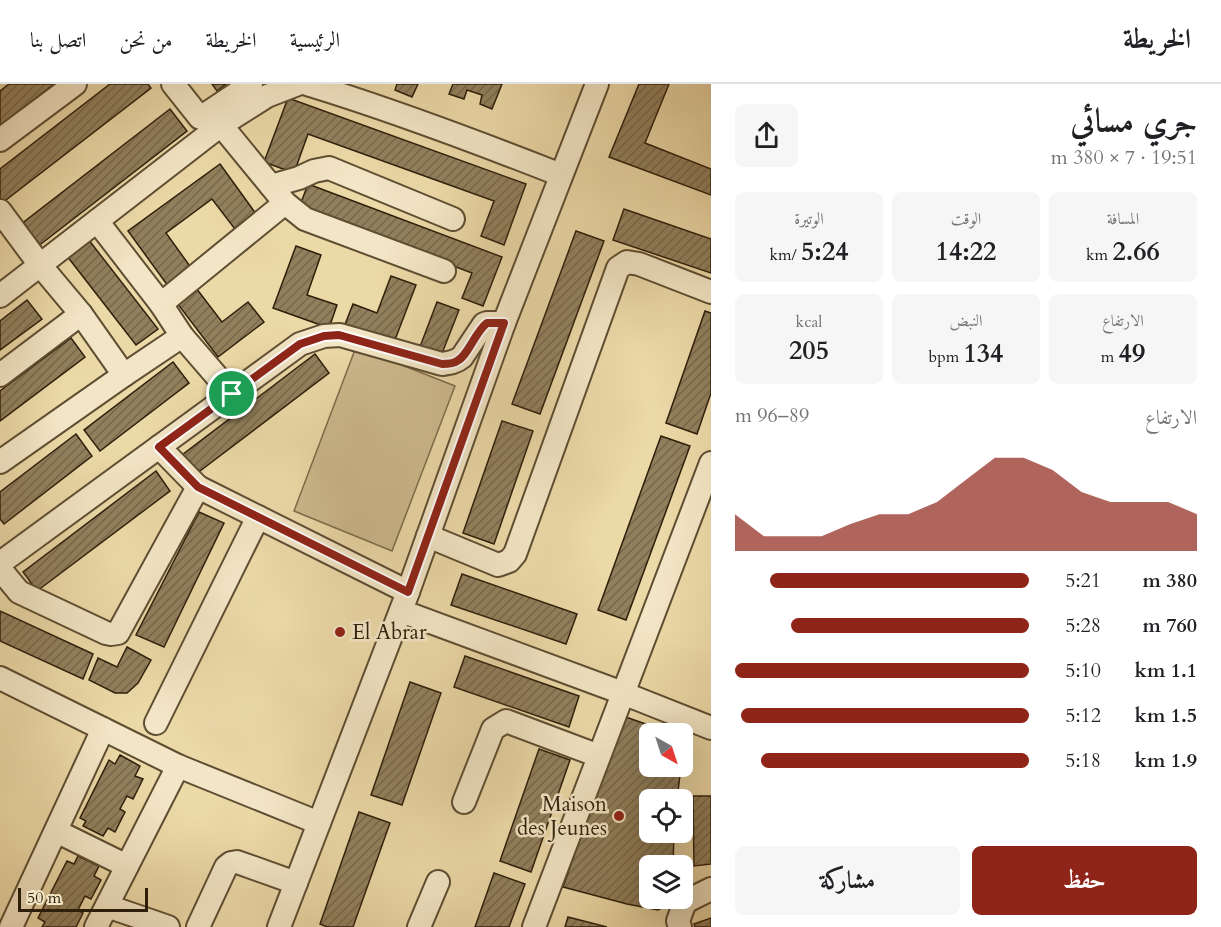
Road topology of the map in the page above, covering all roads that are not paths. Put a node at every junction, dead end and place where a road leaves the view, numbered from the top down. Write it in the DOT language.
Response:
graph roads {
  1 [pos="75,84"];
  2 [pos="172,84"];
  3 [pos="251,84"];
  4 [pos="298,84"];
  5 [pos="306,84"];
  6 [pos="597,84"];
  7 [pos="221,125"];
  8 [pos="0,140"];
  9 [pos="561,175"];
  10 [pos="278,195"];
  11 [pos="0,211"];
  12 [pos="453,219"];
  13 [pos="97,221"];
  14 [pos="40,265"];
  15 [pos="444,270"];
  16 [pos="711,292"];
  17 [pos="0,296"];
  18 [pos="160,304"];
  19 [pos="81,314"];
  20 [pos="504,323"];
  21 [pos="182,336"];
  22 [pos="0,375"];
  23 [pos="124,375"];
  24 [pos="232,394"];
  25 [pos="159,447"];
  26 [pos="0,462"];
  27 [pos="711,463"];
  28 [pos="198,487"];
  29 [pos="705,500"];
  30 [pos="258,517"];
  31 [pos="428,536"];
  32 [pos="0,563"];
  33 [pos="0,569"];
  34 [pos="404,602"];
  35 [pos="0,678"];
  36 [pos="623,693"];
  37 [pos="156,723"];
  38 [pos="711,728"];
  39 [pos="104,729"];
  40 [pos="599,756"];
  41 [pos="178,766"];
  42 [pos="465,802"];
  43 [pos="319,823"];
  44 [pos="56,831"];
  45 [pos="127,866"];
  46 [pos="438,882"];
  47 [pos="296,883"];
  48 [pos="711,889"];
  49 [pos="107,906"];
  50 [pos="284,926"];
  51 [pos="11,927"];
  52 [pos="96,927"];
  53 [pos="168,927"];
  54 [pos="198,927"];
  55 [pos="419,927"];
  56 [pos="534,927"];
  57 [pos="680,927"];
  1 -- 8 [label="street"];
  2 -- 3 [label="street"];
  4 -- 7 [label="street"];
  5 -- 9 [label="street"];
  6 -- 9 [label="street"];
  7 -- 10 [label="street"];
  7 -- 13 [label="street"];
  9 -- 20 [label="street"];
  10 -- 12 [label="street"];
  10 -- 15 [label="street"];
  10 -- 18 [label="street"];
  11 -- 14 [label="street"];
  13 -- 14 [label="street"];
  13 -- 18 [label="street"];
  14 -- 17 [label="street"];
  14 -- 19 [label="street"];
  16 -- 31 [label="street"];
  18 -- 21 [label="street"];
  19 -- 22 [label="street"];
  19 -- 23 [label="street"];
  20 -- 24 [label="street"];
  20 -- 31 [label="street"];
  21 -- 23 [label="street"];
  21 -- 24 [label="street"];
  23 -- 26 [label="street"];
  24 -- 25 [label="street"];
  25 -- 28 [label="street"];
  25 -- 32 [label="street"];
  27 -- 29 [label="street"];
  28 -- 30 [label="street"];
  28 -- 33 [label="street"];
  29 -- 36 [label="street"];
  30 -- 34 [label="street"];
  30 -- 37 [label="street"];
  31 -- 34 [label="street"];
  34 -- 36 [label="street"];
  34 -- 43 [label="street"];
  35 -- 39 [label="street"];
  36 -- 38 [label="street"];
  36 -- 40 [label="street"];
  39 -- 41 [label="street"];
  39 -- 44 [label="street"];
  40 -- 42 [label="street"];
  40 -- 56 [label="street"];
  41 -- 43 [label="street"];
  41 -- 45 [label="street"];
  43 -- 47 [label="street"];
  44 -- 45 [label="street"];
  44 -- 51 [label="street"];
  45 -- 49 [label="street"];
  46 -- 55 [label="street"];
  47 -- 50 [label="street"];
  47 -- 54 [label="street"];
  48 -- 57 [label="street"];
  49 -- 52 [label="street"];
  49 -- 53 [label="street"];
}
